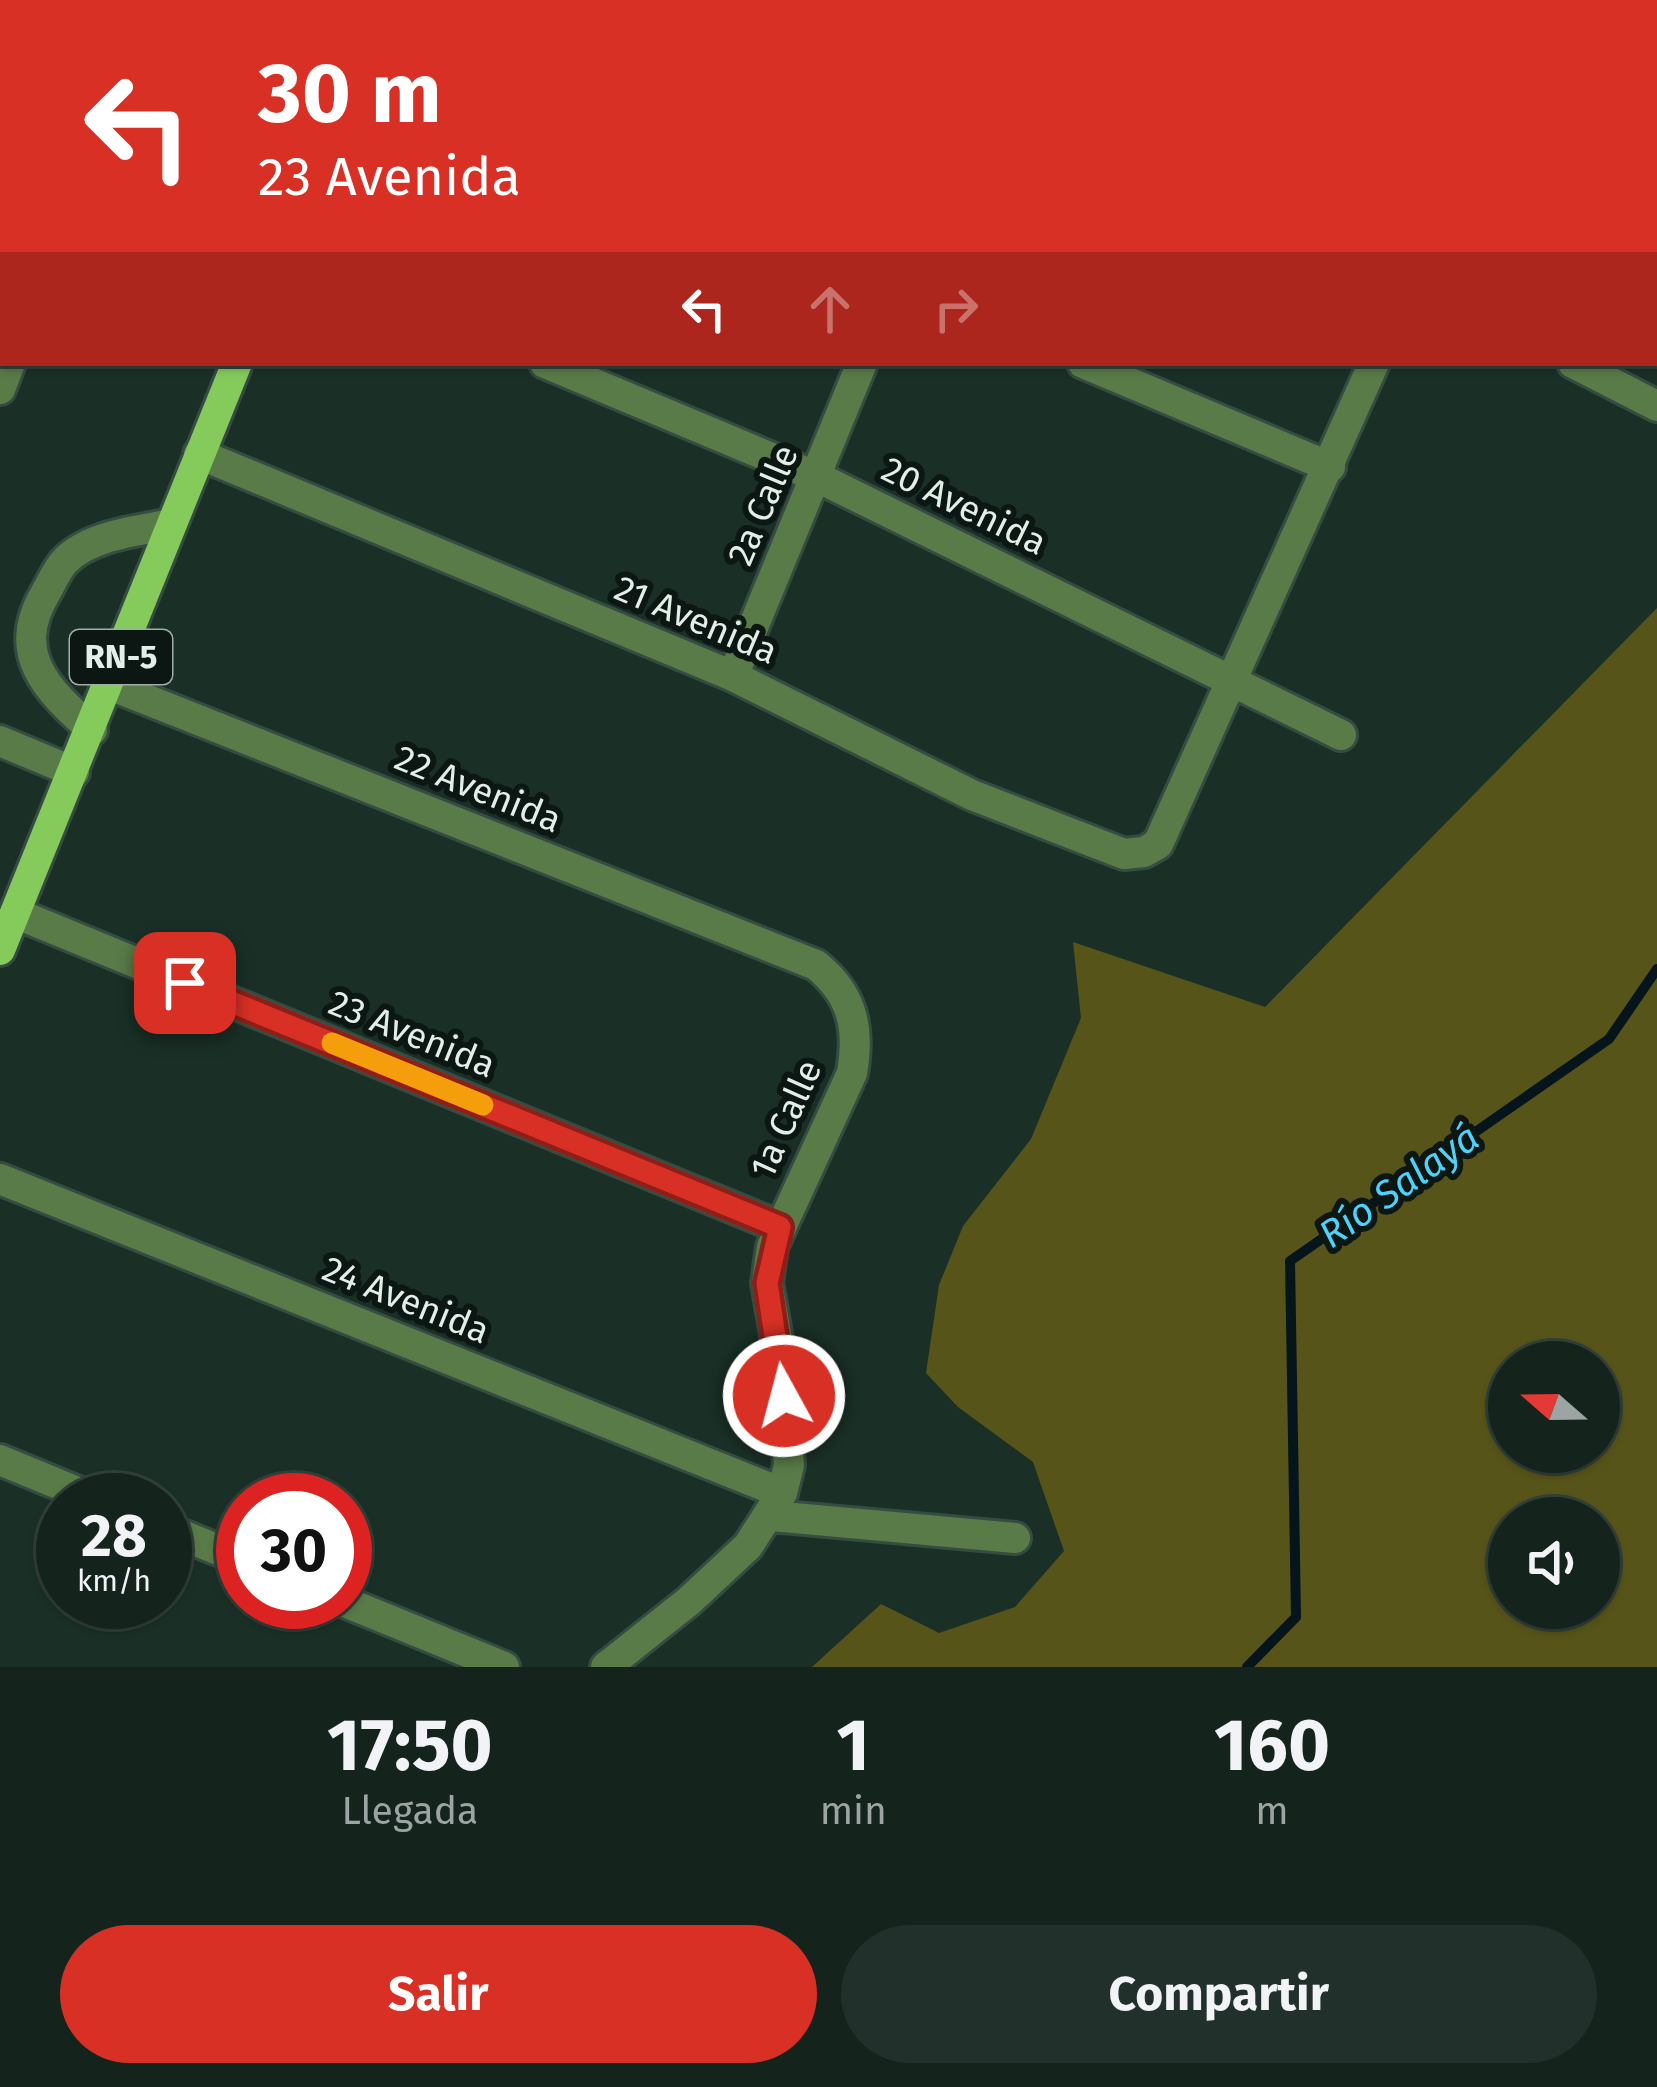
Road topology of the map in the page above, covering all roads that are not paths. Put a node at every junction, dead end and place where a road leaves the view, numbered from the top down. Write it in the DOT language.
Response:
graph roads {
  1 [pos="236,366"];
  2 [pos="552,366"];
  3 [pos="861,366"];
  4 [pos="1090,366"];
  5 [pos="1373,366"];
  6 [pos="1579,366"];
  7 [pos="1657,406"];
  8 [pos="199,454"];
  9 [pos="1330,467"];
  10 [pos="817,476"];
  11 [pos="172,524"];
  12 [pos="733,676"];
  13 [pos="1230,682"];
  14 [pos="110,685"];
  15 [pos="92,730"];
  16 [pos="1341,735"];
  17 [pos="0,741"];
  18 [pos="74,772"];
  19 [pos="15,914"];
  20 [pos="0,950"];
  21 [pos="816,965"];
  22 [pos="0,1179"];
  23 [pos="780,1227"];
  24 [pos="0,1460"];
  25 [pos="36,1475"];
  26 [pos="777,1505"];
  27 [pos="1015,1538"];
  28 [pos="372,1613"];
  29 [pos="504,1667"];
  30 [pos="605,1667"];
  1 -- 8 [label="main road, RN-5"];
  2 -- 10 [label="street, 20 Avenida"];
  3 -- 10 [label="street, 2a Calle"];
  4 -- 9 [label="street"];
  5 -- 9 [label="street"];
  6 -- 7 [label="street"];
  8 -- 11 [label="main road, RN-5"];
  8 -- 12 [label="street, 21 Avenida"];
  9 -- 13 [label="street"];
  10 -- 12 [label="street, 2a Calle"];
  10 -- 13 [label="street, 20 Avenida"];
  11 -- 14 [label="main road, RN-5"];
  11 -- 15 [label="street"];
  12 -- 13 [label="street, 21 Avenida"];
  13 -- 16 [label="street, 20 Avenida"];
  14 -- 15 [label="main road, RN-5"];
  14 -- 21 [label="street, 22 Avenida"];
  15 -- 18 [label="main road, RN-5"];
  17 -- 18 [label="street"];
  18 -- 19 [label="main road, RN-5"];
  19 -- 20 [label="main road, RN-5"];
  19 -- 23 [label="street, 23 Avenida"];
  21 -- 23 [label="street, 1a Calle"];
  22 -- 26 [label="street, 24 Avenida"];
  23 -- 26 [label="street, 1a Calle"];
  24 -- 25 [label="street"];
  26 -- 27 [label="street, 24 Avenida"];
  26 -- 30 [label="street"];
  28 -- 29 [label="street"];
}
